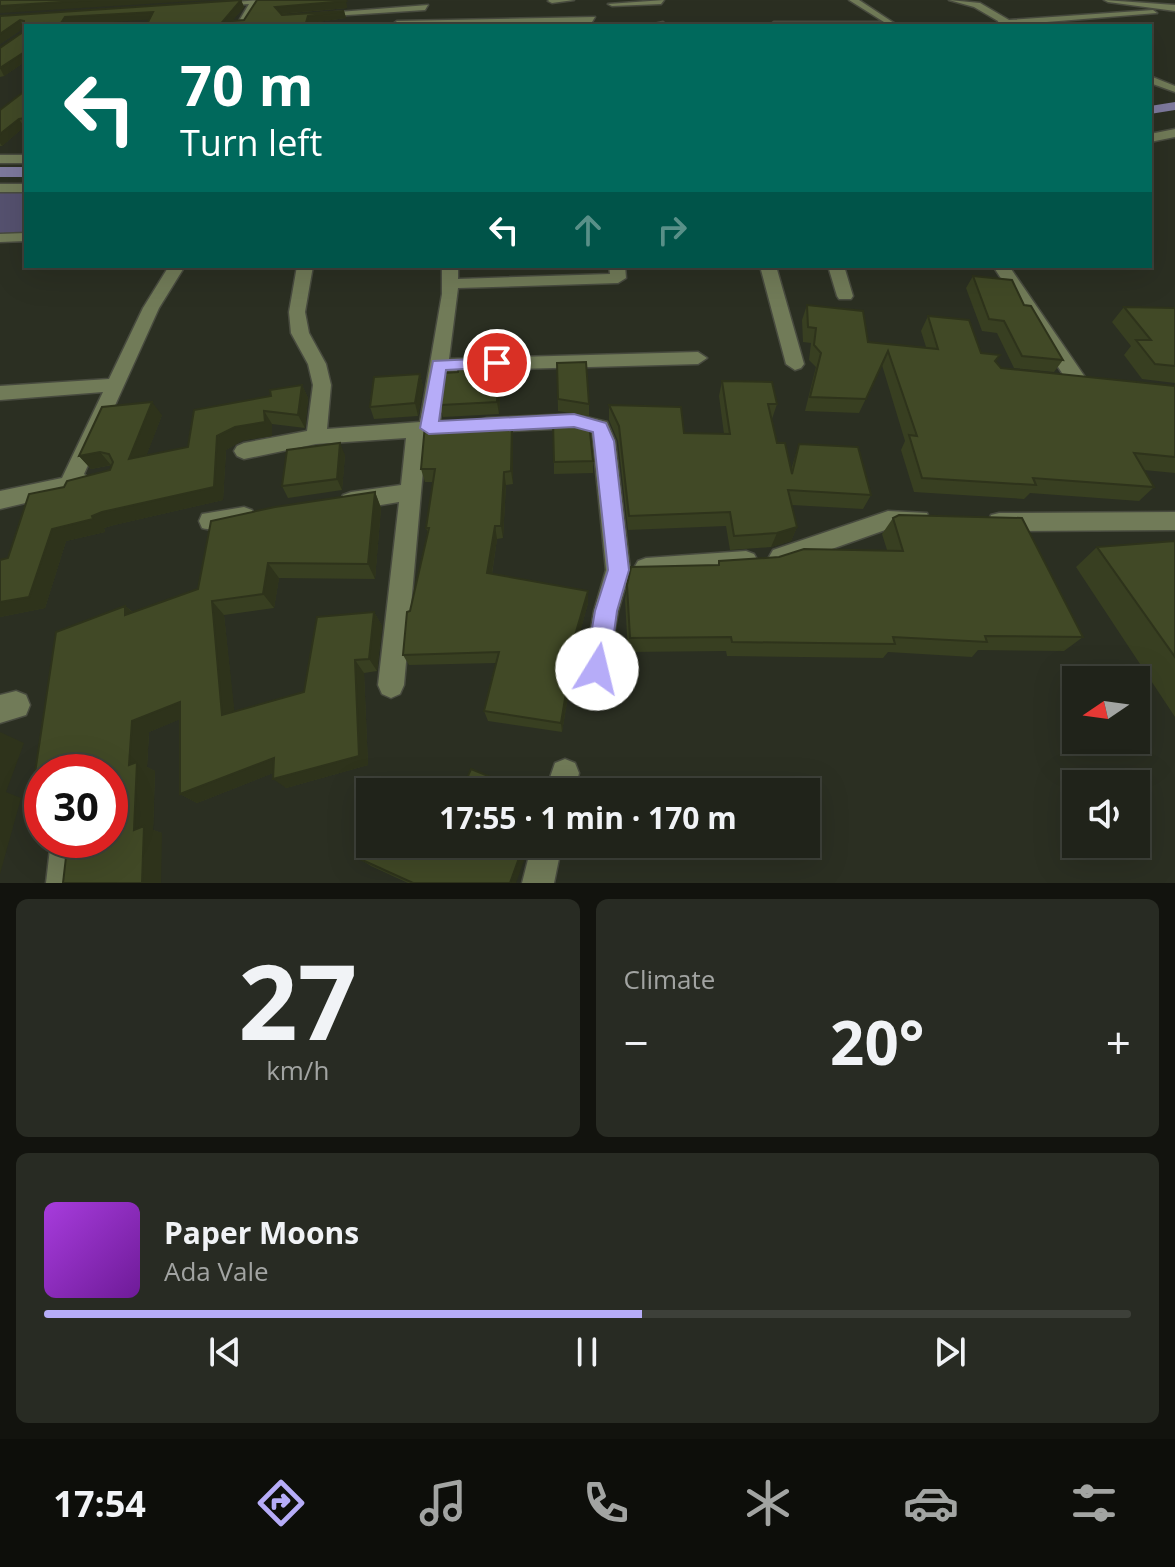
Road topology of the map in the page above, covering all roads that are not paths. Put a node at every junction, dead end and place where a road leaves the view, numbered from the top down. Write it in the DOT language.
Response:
graph roads {
  1 [pos="570,0"];
  2 [pos="853,0"];
  3 [pos="953,0"];
  4 [pos="1108,0"];
  5 [pos="552,1"];
  6 [pos="610,2"];
  7 [pos="661,2"];
  8 [pos="257,3"];
  9 [pos="209,4"];
  10 [pos="425,7"];
  11 [pos="1175,8"];
  12 [pos="1153,13"];
  13 [pos="312,14"];
  14 [pos="1060,18"];
  15 [pos="594,22"];
  16 [pos="241,24"];
  17 [pos="397,24"];
  18 [pos="892,24"];
  19 [pos="1005,24"];
  20 [pos="1070,24"];
  21 [pos="1152,80"];
  22 [pos="1174,88"];
  23 [pos="1152,92"];
  24 [pos="1175,133"];
  25 [pos="1156,137"];
  26 [pos="1175,143"];
  27 [pos="0,159"];
  28 [pos="24,159"];
  29 [pos="0,188"];
  30 [pos="24,188"];
  31 [pos="24,237"];
  32 [pos="0,238"];
  33 [pos="176,268"];
  34 [pos="305,268"];
  35 [pos="617,268"];
  36 [pos="769,268"];
  37 [pos="837,268"];
  38 [pos="1002,268"];
  39 [pos="450,275"];
  40 [pos="845,296"];
  41 [pos="698,358"];
  42 [pos="795,364"];
  43 [pos="439,365"];
  44 [pos="1046,379"];
  45 [pos="115,385"];
  46 [pos="0,393"];
  47 [pos="423,428"];
  48 [pos="316,437"];
  49 [pos="244,451"];
  50 [pos="97,479"];
  51 [pos="69,485"];
  52 [pos="411,492"];
  53 [pos="0,500"];
  54 [pos="333,503"];
  55 [pos="272,512"];
  56 [pos="210,521"];
  57 [pos="948,521"];
  58 [pos="1175,521"];
  59 [pos="977,522"];
  60 [pos="618,570"];
  61 [pos="597,669"];
  62 [pos="391,685"];
  63 [pos="64,858"];
  64 [pos="544,858"];
  65 [pos="62,883"];
  66 [pos="538,883"];
  1 -- 5 [label="street"];
  2 -- 18 [label="street"];
  3 -- 19 [label="street"];
  4 -- 11 [label="street"];
  6 -- 7 [label="street"];
  6 -- 15 [label="street"];
  8 -- 9 [label="street"];
  8 -- 16 [label="street"];
  10 -- 13 [label="street"];
  12 -- 14 [label="street"];
  14 -- 19 [label="street"];
  14 -- 20 [label="street"];
  15 -- 17 [label="street"];
  21 -- 22 [label="street"];
  22 -- 23 [label="street"];
  24 -- 25 [label="street"];
  25 -- 26 [label="street"];
  27 -- 28 [label="street"];
  29 -- 30 [label="street"];
  31 -- 32 [label="street"];
  33 -- 45 [label="street"];
  34 -- 48 [label="street"];
  35 -- 39 [label="street"];
  36 -- 42 [label="street"];
  37 -- 40 [label="street"];
  38 -- 44 [label="street"];
  39 -- 43 [label="street"];
  41 -- 43 [label="street"];
  43 -- 47 [label="street"];
  45 -- 46 [label="street"];
  45 -- 51 [label="street"];
  47 -- 48 [label="street"];
  47 -- 52 [label="street"];
  47 -- 60 [label="street"];
  48 -- 49 [label="street"];
  50 -- 51 [label="street"];
  51 -- 53 [label="street"];
  52 -- 54 [label="street"];
  52 -- 62 [label="street"];
  55 -- 56 [label="street"];
  57 -- 60 [label="street"];
  58 -- 59 [label="street"];
  60 -- 61 [label="street"];
  63 -- 65 [label="street"];
  64 -- 66 [label="street"];
}
